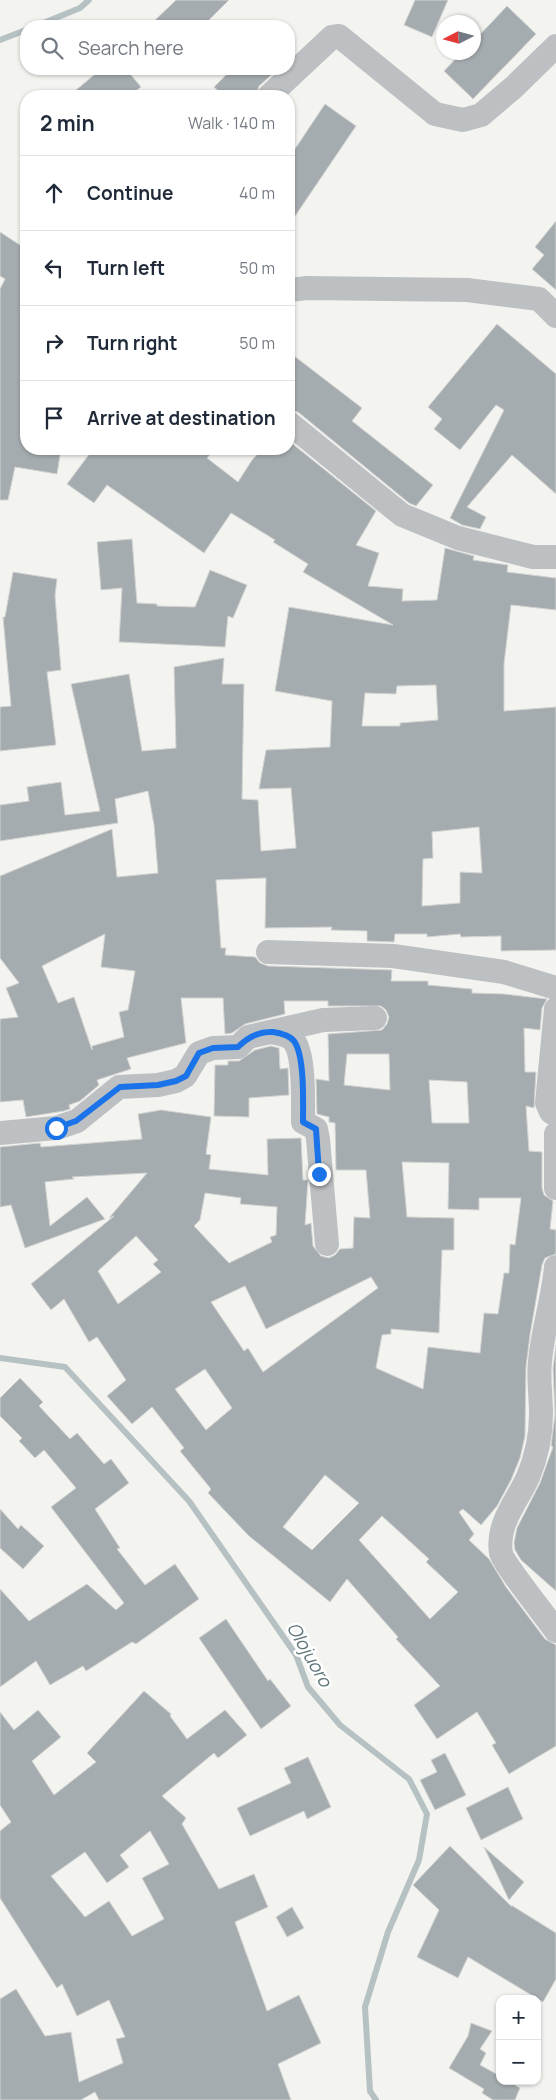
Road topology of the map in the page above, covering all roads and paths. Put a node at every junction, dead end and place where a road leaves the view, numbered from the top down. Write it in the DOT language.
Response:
graph roads {
  1 [pos="556,46"];
  2 [pos="295,72"];
  3 [pos="291,75"];
  4 [pos="275,90"];
  5 [pos="295,289"];
  6 [pos="556,316"];
  7 [pos="295,428"];
  8 [pos="556,557"];
  9 [pos="268,952"];
  10 [pos="556,988"];
  11 [pos="556,1009"];
  12 [pos="375,1018"];
  13 [pos="271,1032"];
  14 [pos="556,1115"];
  15 [pos="0,1133"];
  16 [pos="556,1134"];
  17 [pos="556,1188"];
  18 [pos="327,1244"];
  19 [pos="556,1267"];
  20 [pos="556,1631"];
  1 -- 2 [label="street"];
  3 -- 4 [label="street"];
  5 -- 6 [label="street"];
  7 -- 8 [label="street"];
  9 -- 10 [label="street"];
  11 -- 14 [label="street"];
  12 -- 13 [label="street"];
  13 -- 15 [label="street"];
  13 -- 18 [label="street"];
  16 -- 17 [label="street"];
  19 -- 20 [label="street"];
}
